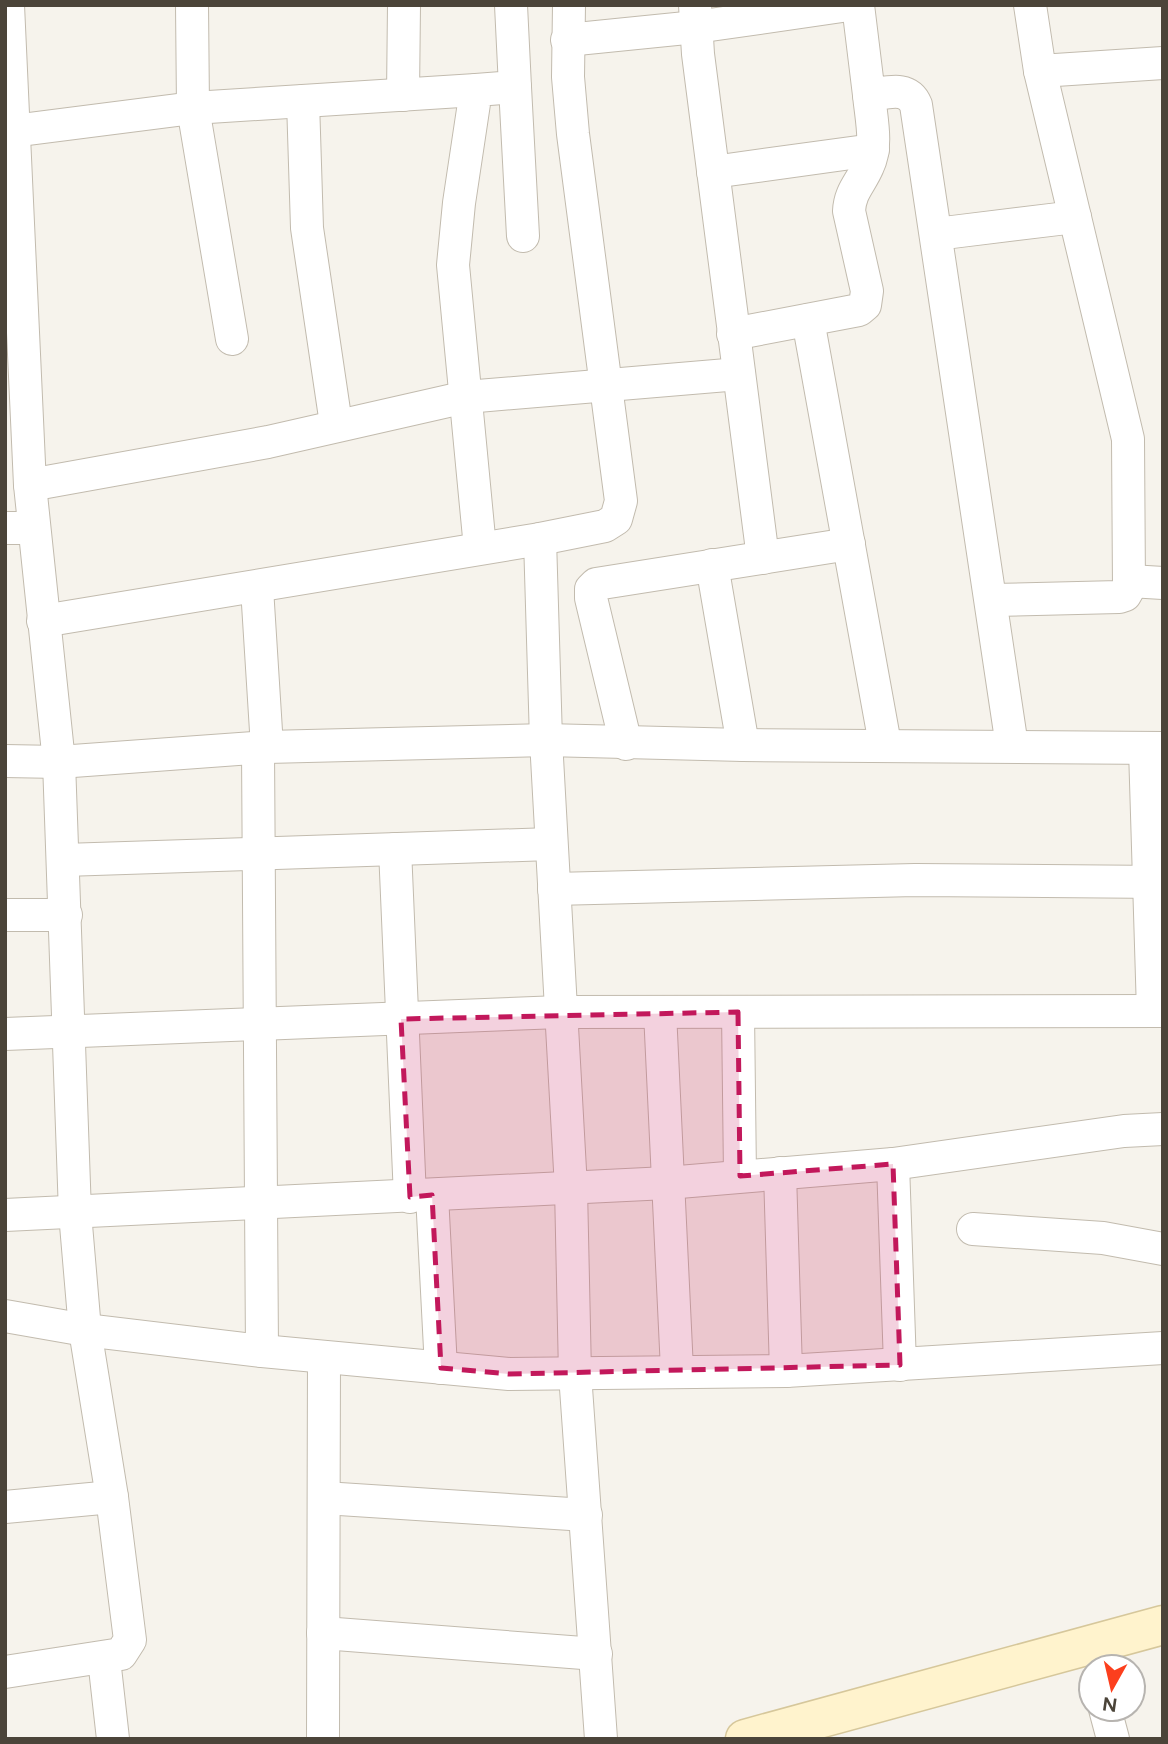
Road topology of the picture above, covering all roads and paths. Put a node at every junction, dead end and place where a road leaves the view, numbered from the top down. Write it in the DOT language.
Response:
graph roads {
  1 [pos="8,5"];
  2 [pos="192,5"];
  3 [pos="404,5"];
  4 [pos="511,5"];
  5 [pos="569,5"];
  6 [pos="849,5"];
  7 [pos="858,5"];
  8 [pos="1030,5"];
  9 [pos="695,16"];
  10 [pos="567,40"];
  11 [pos="1163,63"];
  12 [pos="1040,71"];
  13 [pos="515,87"];
  14 [pos="476,90"];
  15 [pos="403,95"];
  16 [pos="869,95"];
  17 [pos="303,101"];
  18 [pos="194,108"];
  19 [pos="11,133"];
  20 [pos="873,150"];
  21 [pos="713,172"];
  22 [pos="1075,217"];
  23 [pos="936,234"];
  24 [pos="523,236"];
  25 [pos="14,265"];
  26 [pos="808,320"];
  27 [pos="733,334"];
  28 [pos="232,339"];
  29 [pos="739,374"];
  30 [pos="606,385"];
  31 [pos="16,392"];
  32 [pos="466,397"];
  33 [pos="336,424"];
  34 [pos="30,485"];
  35 [pos="19,528"];
  36 [pos="540,539"];
  37 [pos="849,544"];
  38 [pos="480,548"];
  39 [pos="763,558"];
  40 [pos="712,565"];
  41 [pos="1130,581"];
  42 [pos="1163,583"];
  43 [pos="257,588"];
  44 [pos="992,600"];
  45 [pos="43,621"];
  46 [pos="546,740"];
  47 [pos="626,744"];
  48 [pos="885,744"];
  49 [pos="743,746"];
  50 [pos="1012,746"];
  51 [pos="263,748"];
  52 [pos="1154,748"];
  53 [pos="5,761"];
  54 [pos="59,762"];
  55 [pos="551,844"];
  56 [pos="395,849"];
  57 [pos="258,853"];
  58 [pos="64,860"];
  59 [pos="1155,882"];
  60 [pos="554,889"];
  61 [pos="5,915"];
  62 [pos="66,915"];
  63 [pos="1158,1011"];
  64 [pos="560,1012"];
  65 [pos="660,1012"];
  66 [pos="738,1012"];
  67 [pos="401,1018"];
  68 [pos="260,1024"];
  69 [pos="71,1032"];
  70 [pos="5,1034"];
  71 [pos="1163,1129"];
  72 [pos="893,1164"];
  73 [pos="780,1173"];
  74 [pos="740,1176"];
  75 [pos="667,1183"];
  76 [pos="571,1188"];
  77 [pos="421,1196"];
  78 [pos="262,1204"];
  79 [pos="75,1213"];
  80 [pos="5,1215"];
  81 [pos="973,1229"];
  82 [pos="1163,1249"];
  83 [pos="5,1316"];
  84 [pos="85,1330"];
  85 [pos="1163,1348"];
  86 [pos="262,1351"];
  87 [pos="324,1357"];
  88 [pos="900,1366"];
  89 [pos="441,1368"];
  90 [pos="677,1370"];
  91 [pos="786,1371"];
  92 [pos="575,1374"];
  93 [pos="112,1497"];
  94 [pos="324,1497"];
  95 [pos="5,1507"];
  96 [pos="586,1515"];
  97 [pos="1163,1625"];
  98 [pos="323,1633"];
  99 [pos="1098,1653"];
  100 [pos="596,1654"];
  101 [pos="104,1659"];
  102 [pos="1077,1659"];
  103 [pos="5,1672"];
  104 [pos="113,1739"];
  105 [pos="323,1739"];
  106 [pos="601,1739"];
  107 [pos="745,1739"];
  1 -- 19 [label="street"];
  2 -- 18 [label="street"];
  3 -- 15 [label="street"];
  4 -- 13 [label="street"];
  5 -- 10 [label="street"];
  6 -- 9 [label="street"];
  7 -- 16 [label="street"];
  8 -- 12 [label="street"];
  9 -- 10 [label="street"];
  9 -- 21 [label="street"];
  10 -- 30 [label="street"];
  11 -- 12 [label="street"];
  12 -- 22 [label="street"];
  13 -- 14 [label="street"];
  13 -- 24 [label="street"];
  14 -- 15 [label="street"];
  14 -- 32 [label="street"];
  15 -- 17 [label="street"];
  16 -- 20 [label="street"];
  16 -- 23 [label="street"];
  17 -- 18 [label="street"];
  17 -- 33 [label="street"];
  18 -- 19 [label="street"];
  18 -- 28 [label="street"];
  19 -- 25 [label="street"];
  20 -- 21 [label="street"];
  20 -- 26 [label="street"];
  21 -- 27 [label="street"];
  22 -- 23 [label="street"];
  22 -- 41 [label="street"];
  23 -- 44 [label="street"];
  25 -- 31 [label="street"];
  26 -- 27 [label="street"];
  26 -- 37 [label="street"];
  27 -- 29 [label="street"];
  29 -- 30 [label="street"];
  29 -- 39 [label="street"];
  30 -- 32 [label="street"];
  30 -- 36 [label="street"];
  31 -- 34 [label="street"];
  32 -- 33 [label="street"];
  32 -- 38 [label="street"];
  33 -- 34 [label="street"];
  34 -- 35 [label="street"];
  35 -- 45 [label="street"];
  36 -- 38 [label="street"];
  36 -- 46 [label="street"];
  37 -- 39 [label="street"];
  37 -- 48 [label="street"];
  38 -- 43 [label="street"];
  39 -- 40 [label="street"];
  40 -- 47 [label="street"];
  40 -- 49 [label="street"];
  41 -- 42 [label="street"];
  41 -- 44 [label="street"];
  43 -- 45 [label="street"];
  43 -- 51 [label="street"];
  44 -- 50 [label="street"];
  45 -- 54 [label="street"];
  46 -- 47 [label="street"];
  46 -- 51 [label="street"];
  46 -- 55 [label="street"];
  47 -- 49 [label="street"];
  48 -- 49 [label="street"];
  48 -- 50 [label="street"];
  50 -- 52 [label="street"];
  51 -- 54 [label="street"];
  51 -- 57 [label="street"];
  52 -- 59 [label="street"];
  53 -- 54 [label="street"];
  54 -- 58 [label="street"];
  55 -- 56 [label="street"];
  55 -- 60 [label="street"];
  56 -- 57 [label="street"];
  56 -- 67 [label="street"];
  57 -- 58 [label="street"];
  57 -- 68 [label="street"];
  58 -- 62 [label="street"];
  59 -- 60 [label="street"];
  59 -- 63 [label="street"];
  60 -- 64 [label="street"];
  61 -- 62 [label="street"];
  62 -- 69 [label="street"];
  63 -- 66 [label="street"];
  64 -- 65 [label="street"];
  64 -- 67 [label="street"];
  64 -- 76 [label="street"];
  65 -- 66 [label="street"];
  65 -- 75 [label="street"];
  66 -- 74 [label="street"];
  67 -- 68 [label="street"];
  67 -- 77 [label="street"];
  68 -- 69 [label="street"];
  68 -- 78 [label="street"];
  69 -- 70 [label="street"];
  69 -- 79 [label="street"];
  71 -- 72 [label="street"];
  72 -- 73 [label="street"];
  72 -- 88 [label="street"];
  73 -- 74 [label="street"];
  73 -- 91 [label="street"];
  74 -- 75 [label="street"];
  75 -- 76 [label="street"];
  75 -- 90 [label="street"];
  76 -- 77 [label="street"];
  76 -- 92 [label="street"];
  77 -- 78 [label="street"];
  77 -- 89 [label="street"];
  78 -- 79 [label="street"];
  78 -- 86 [label="street"];
  79 -- 80 [label="street"];
  79 -- 84 [label="street"];
  81 -- 82 [label="street"];
  83 -- 84 [label="street"];
  84 -- 86 [label="street"];
  84 -- 93 [label="street"];
  85 -- 88 [label="street"];
  86 -- 87 [label="street"];
  87 -- 89 [label="street"];
  87 -- 94 [label="street"];
  88 -- 91 [label="street"];
  89 -- 92 [label="street"];
  90 -- 91 [label="street"];
  90 -- 92 [label="street"];
  92 -- 96 [label="street"];
  93 -- 95 [label="street"];
  93 -- 101 [label="street"];
  94 -- 96 [label="street"];
  94 -- 98 [label="street"];
  96 -- 100 [label="street"];
  97 -- 99 [label="main road"];
  98 -- 100 [label="street"];
  98 -- 105 [label="street"];
  100 -- 106 [label="street"];
  101 -- 103 [label="street"];
  101 -- 104 [label="street"];
  102 -- 107 [label="main road"];
}
